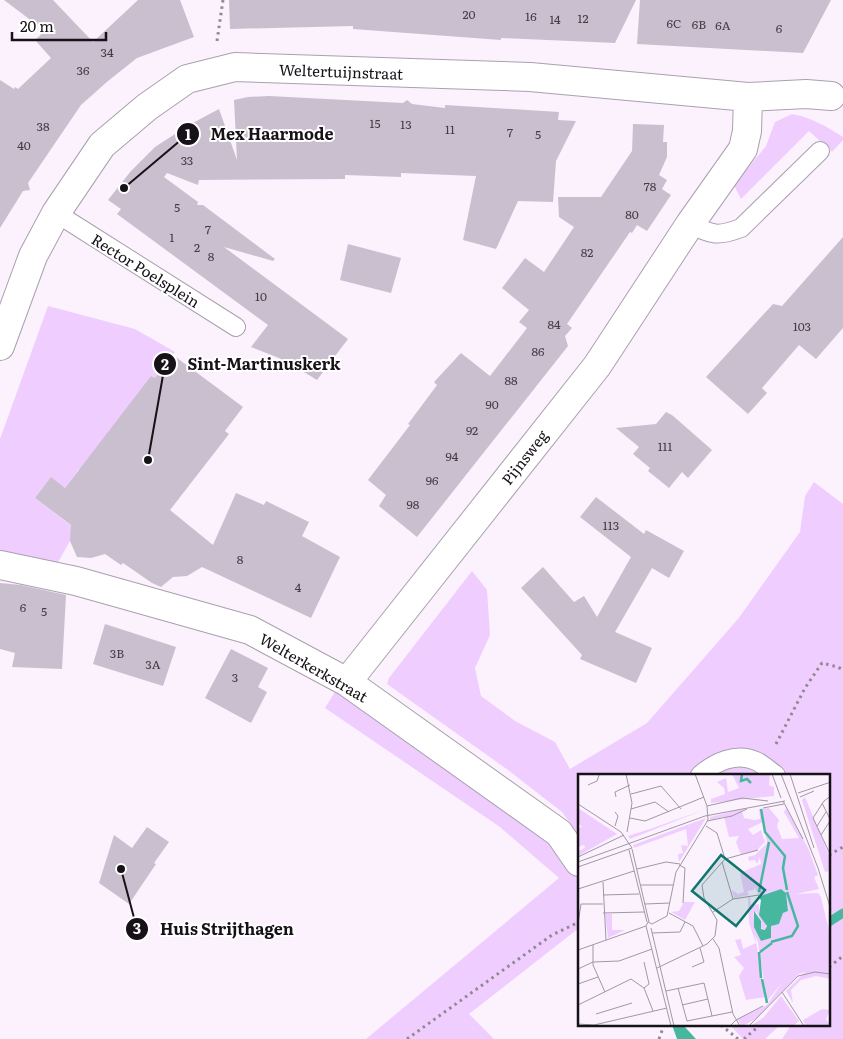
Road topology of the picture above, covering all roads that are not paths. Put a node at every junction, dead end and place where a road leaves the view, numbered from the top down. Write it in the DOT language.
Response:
graph roads {
  1 [pos="748,97"];
  2 [pos="839,97"];
  3 [pos="820,151"];
  4 [pos="56,214"];
  5 [pos="690,224"];
  6 [pos="236,327"];
  7 [pos="0,346"];
  8 [pos="0,565"];
  9 [pos="347,682"];
  10 [pos="770,771"];
  11 [pos="701,774"];
  12 [pos="578,861"];
  1 -- 2 [label="street, Weltertuijnstraat"];
  1 -- 4 [label="street, Weltertuijnstraat"];
  1 -- 5 [label="street, Pijnsweg"];
  3 -- 5 [label="lane"];
  4 -- 6 [label="lane, Rector Poelsplein"];
  4 -- 7 [label="street, Weltertuijnstraat"];
  5 -- 9 [label="street, Pijnsweg"];
  8 -- 9 [label="street, Welterkerkstraat"];
  9 -- 12 [label="street, Welterkerkstraat"];
  10 -- 11 [label="lane"];
}
